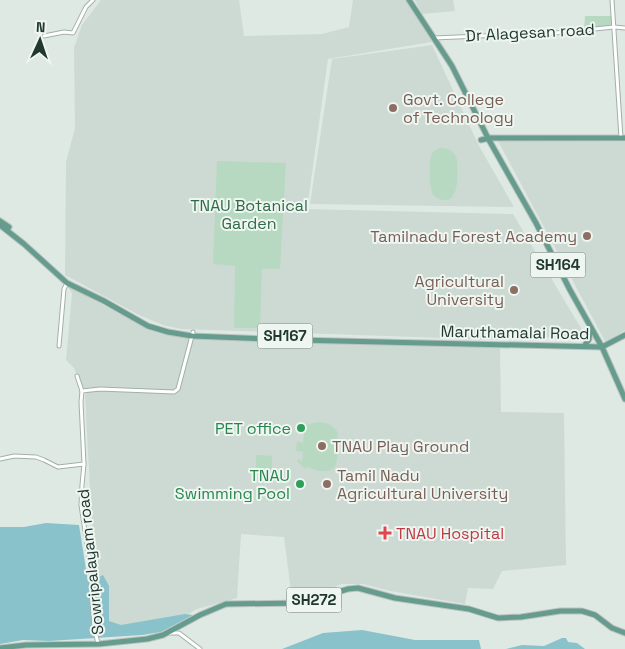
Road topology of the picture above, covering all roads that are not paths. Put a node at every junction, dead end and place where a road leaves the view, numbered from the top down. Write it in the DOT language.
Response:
graph roads {
  1 [pos="93,0"];
  2 [pos="409,0"];
  3 [pos="612,0"];
  4 [pos="614,27"];
  5 [pos="625,28"];
  6 [pos="44,36"];
  7 [pos="434,38"];
  8 [pos="489,137"];
  9 [pos="623,138"];
  10 [pos="481,140"];
  11 [pos="0,221"];
  12 [pos="0,225"];
  13 [pos="67,282"];
  14 [pos="590,327"];
  15 [pos="193,334"];
  16 [pos="625,335"];
  17 [pos="585,345"];
  18 [pos="60,346"];
  19 [pos="601,348"];
  20 [pos="77,376"];
  21 [pos="82,391"];
  22 [pos="625,392"];
  23 [pos="625,398"];
  24 [pos="0,459"];
  25 [pos="84,464"];
  26 [pos="167,632"];
  27 [pos="625,633"];
  28 [pos="98,644"];
  29 [pos="0,648"];
  30 [pos="200,649"];
  1 -- 6 [label="street"];
  2 -- 7 [label="main road, SH164"];
  3 -- 4 [label="street"];
  4 -- 5 [label="street, Dr Alagesan road"];
  4 -- 7 [label="street, Dr Alagesan road"];
  4 -- 9 [label="street"];
  7 -- 8 [label="main road, SH164"];
  8 -- 9 [label="main road"];
  8 -- 10 [label="main road"];
  8 -- 14 [label="main road, SH164"];
  8 -- 19 [label="main road, SH164"];
  11 -- 15 [label="main road, Maruthamalai Road / SH167"];
  12 -- 13 [label="main road, Maruthamalai Road / SH167"];
  13 -- 15 [label="main road, Maruthamalai Road / SH167"];
  13 -- 18 [label="street"];
  14 -- 17 [label="main road"];
  14 -- 19 [label="main road, SH164"];
  15 -- 17 [label="main road, Maruthamalai Road / SH167"];
  15 -- 19 [label="main road, Maruthamalai Road / SH167"];
  15 -- 21 [label="street"];
  16 -- 19 [label="main road, SH167"];
  17 -- 19 [label="main road, Maruthamalai Road / SH167"];
  19 -- 22 [label="main road, SH164"];
  19 -- 23 [label="main road, SH164"];
  20 -- 21 [label="street, Sowripalayam road"];
  21 -- 25 [label="street, Sowripalayam road"];
  24 -- 25 [label="street"];
  25 -- 28 [label="street, Sowripalayam road"];
  26 -- 27 [label="main road, SH272"];
  26 -- 28 [label="main road, SH272"];
  26 -- 30 [label="street"];
  28 -- 29 [label="main road, SH272"];
}
